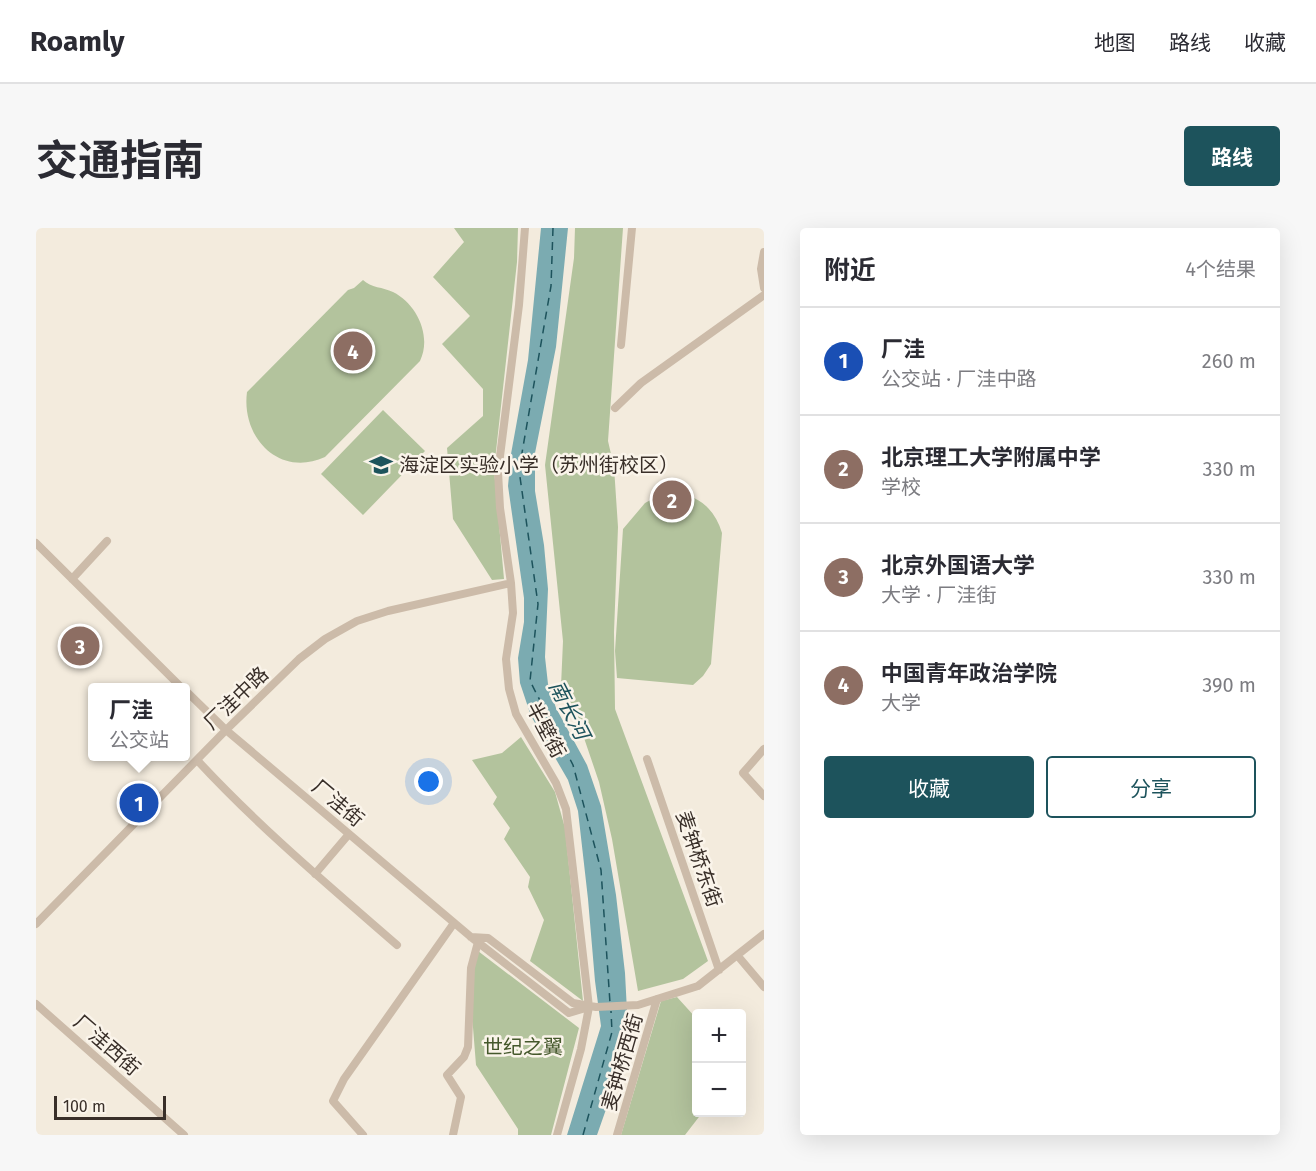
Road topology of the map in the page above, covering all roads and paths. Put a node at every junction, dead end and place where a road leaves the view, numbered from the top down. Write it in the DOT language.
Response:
graph roads {
  1 [pos="525,228"];
  2 [pos="632,228"];
  3 [pos="764,252"];
  4 [pos="764,288"];
  5 [pos="764,295"];
  6 [pos="621,345"];
  7 [pos="615,408"];
  8 [pos="107,541"];
  9 [pos="36,543"];
  10 [pos="72,579"];
  11 [pos="511,583"];
  12 [pos="178,683"];
  13 [pos="190,695"];
  14 [pos="226,730"];
  15 [pos="764,749"];
  16 [pos="197,759"];
  17 [pos="647,759"];
  18 [pos="764,796"];
  19 [pos="349,834"];
  20 [pos="315,874"];
  21 [pos="454,923"];
  22 [pos="36,924"];
  23 [pos="764,934"];
  24 [pos="475,940"];
  25 [pos="397,945"];
  26 [pos="737,955"];
  27 [pos="719,969"];
  28 [pos="764,987"];
  29 [pos="657,999"];
  30 [pos="36,1004"];
  31 [pos="592,1007"];
  32 [pos="184,1135"];
  33 [pos="363,1135"];
  34 [pos="453,1135"];
  35 [pos="557,1135"];
  36 [pos="617,1135"];
  1 -- 11 [label="street, 半壁街"];
  2 -- 6 [label="street"];
  3 -- 4 [label="street"];
  5 -- 7 [label="street"];
  8 -- 10 [label="street"];
  9 -- 10 [label="street"];
  10 -- 12 [label="street"];
  11 -- 14 [label="street, 厂洼中路"];
  11 -- 31 [label="street, 半壁街"];
  13 -- 14 [label="street, 厂洼街"];
  14 -- 16 [label="street, 厂洼中路"];
  14 -- 19 [label="street, 厂洼街"];
  15 -- 18 [label="street"];
  16 -- 20 [label="street"];
  16 -- 22 [label="street, 厂洼中路"];
  17 -- 27 [label="street, 麦钟桥东街"];
  19 -- 20 [label="street"];
  19 -- 21 [label="street, 厂洼街"];
  20 -- 25 [label="street"];
  21 -- 24 [label="street, 厂洼街"];
  21 -- 33 [label="street"];
  23 -- 26 [label="street"];
  24 -- 31 [label="street, 厂洼街"];
  24 -- 34 [label="street"];
  26 -- 27 [label="street"];
  26 -- 28 [label="street"];
  27 -- 29 [label="street"];
  29 -- 31 [label="street"];
  29 -- 36 [label="street, 麦钟桥西街"];
  30 -- 32 [label="street, 厂洼西街"];
  31 -- 35 [label="street, 半壁街"];
}
